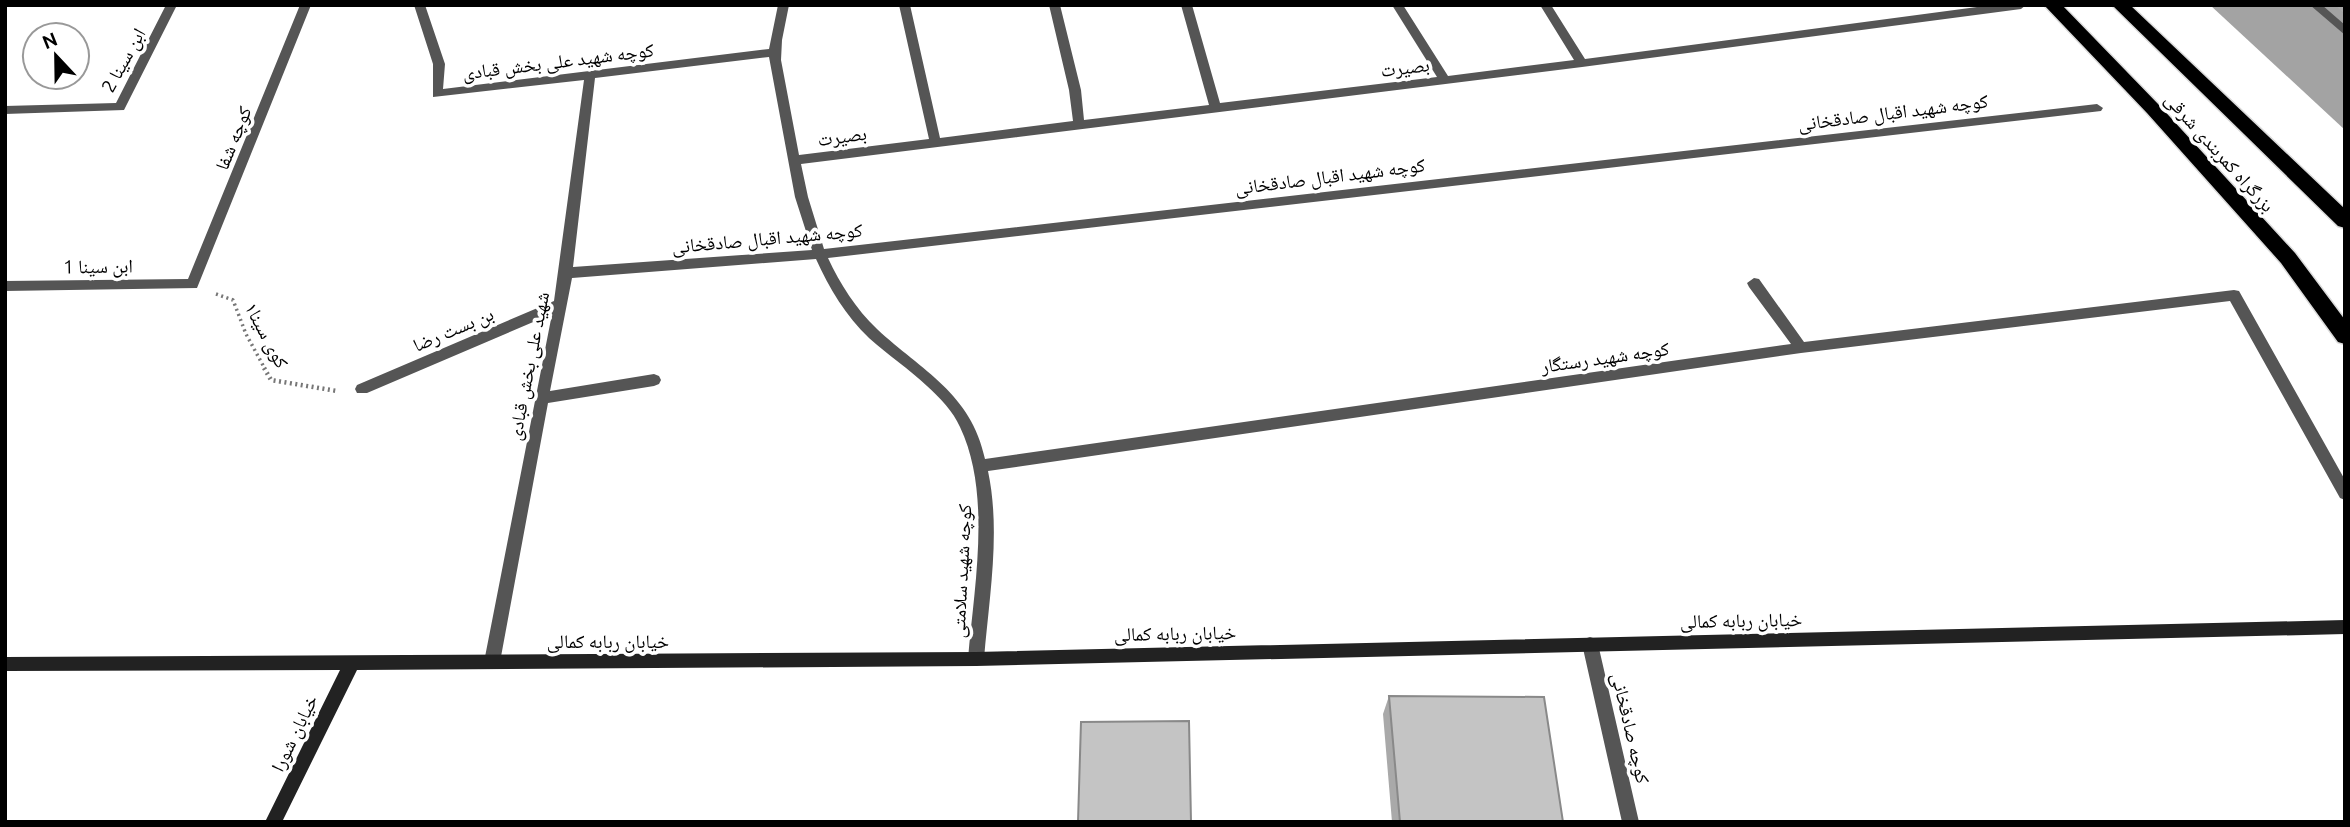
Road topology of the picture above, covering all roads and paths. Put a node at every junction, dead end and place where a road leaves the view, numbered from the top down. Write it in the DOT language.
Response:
graph roads {
  1 [pos="172,5"];
  2 [pos="306,5"];
  3 [pos="419,5"];
  4 [pos="784,5"];
  5 [pos="904,5"];
  6 [pos="1054,5"];
  7 [pos="1186,5"];
  8 [pos="1397,5"];
  9 [pos="1545,5"];
  10 [pos="2021,5"];
  11 [pos="2052,5"];
  12 [pos="2120,5"];
  13 [pos="2315,5"];
  14 [pos="2345,32"];
  15 [pos="775,52"];
  16 [pos="1582,63"];
  17 [pos="590,75"];
  18 [pos="1445,80"];
  19 [pos="1215,107"];
  20 [pos="2098,108"];
  21 [pos="5,110"];
  22 [pos="1079,124"];
  23 [pos="935,141"];
  24 [pos="793,160"];
  25 [pos="2345,221"];
  26 [pos="819,254"];
  27 [pos="566,273"];
  28 [pos="1754,282"];
  29 [pos="192,284"];
  30 [pos="5,286"];
  31 [pos="559,305"];
  32 [pos="2345,336"];
  33 [pos="1801,348"];
  34 [pos="654,380"];
  35 [pos="362,389"];
  36 [pos="542,398"];
  37 [pos="982,466"];
  38 [pos="2345,494"];
  39 [pos="2345,627"];
  40 [pos="1590,644"];
  41 [pos="976,659"];
  42 [pos="492,662"];
  43 [pos="352,663"];
  44 [pos="5,664"];
  45 [pos="273,822"];
  46 [pos="1630,822"];
  1 -- 21 [label="street, ابن سینا 2"];
  2 -- 29 [label="street, کوچه شفا"];
  3 -- 17 [label="street, کوچه شهید علی بخش قبادی"];
  4 -- 15 [label="street, کوچه شهید سلامتی"];
  5 -- 23 [label="street"];
  6 -- 22 [label="street"];
  7 -- 19 [label="street"];
  8 -- 18 [label="street"];
  9 -- 16 [label="street"];
  10 -- 16 [label="street, بصیرت"];
  11 -- 32 [label="highway, بزرگراه کمربندی شرقی"];
  12 -- 25 [label="highway, بزرگراه کمربندی شرقی"];
  13 -- 14 [label="street"];
  15 -- 17 [label="street, کوچه شهید علی بخش قبادی"];
  15 -- 24 [label="street, کوچه شهید سلامتی"];
  16 -- 18 [label="street, بصیرت"];
  17 -- 27 [label="street, شهید علی بخش قبادی"];
  18 -- 19 [label="street, بصیرت"];
  19 -- 22 [label="street, بصیرت"];
  20 -- 26 [label="street, کوچه شهید اقبال صادقخانی"];
  22 -- 23 [label="street, بصیرت"];
  23 -- 24 [label="street, بصیرت"];
  24 -- 26 [label="street, کوچه شهید سلامتی"];
  26 -- 27 [label="street, کوچه شهید اقبال صادقخانی"];
  26 -- 37 [label="street, کوچه شهید سلامتی"];
  27 -- 31 [label="street, شهید علی بخش قبادی"];
  28 -- 33 [label="street"];
  29 -- 30 [label="street, ابن سینا 1"];
  29 -- 35 [label="path, کوی سینا۱"];
  31 -- 35 [label="street, بن بست رضا"];
  31 -- 36 [label="street, شهید علی بخش قبادی"];
  33 -- 37 [label="street, کوچه شهید رستگار"];
  33 -- 38 [label="street, کوچه شهید رستگار"];
  34 -- 36 [label="street"];
  36 -- 42 [label="street, شهید علی بخش قبادی"];
  37 -- 41 [label="street, کوچه شهید سلامتی"];
  39 -- 40 [label="main road, خیابان ربابه کمالی"];
  40 -- 41 [label="main road, خیابان ربابه کمالی"];
  40 -- 46 [label="street, کوچه صادقخانی"];
  41 -- 42 [label="main road, خیابان ربابه کمالی"];
  42 -- 43 [label="main road, خیابان ربابه کمالی"];
  43 -- 44 [label="main road, خیابان ربابه کمالی"];
  43 -- 45 [label="main road, خیابان شورا"];
}
